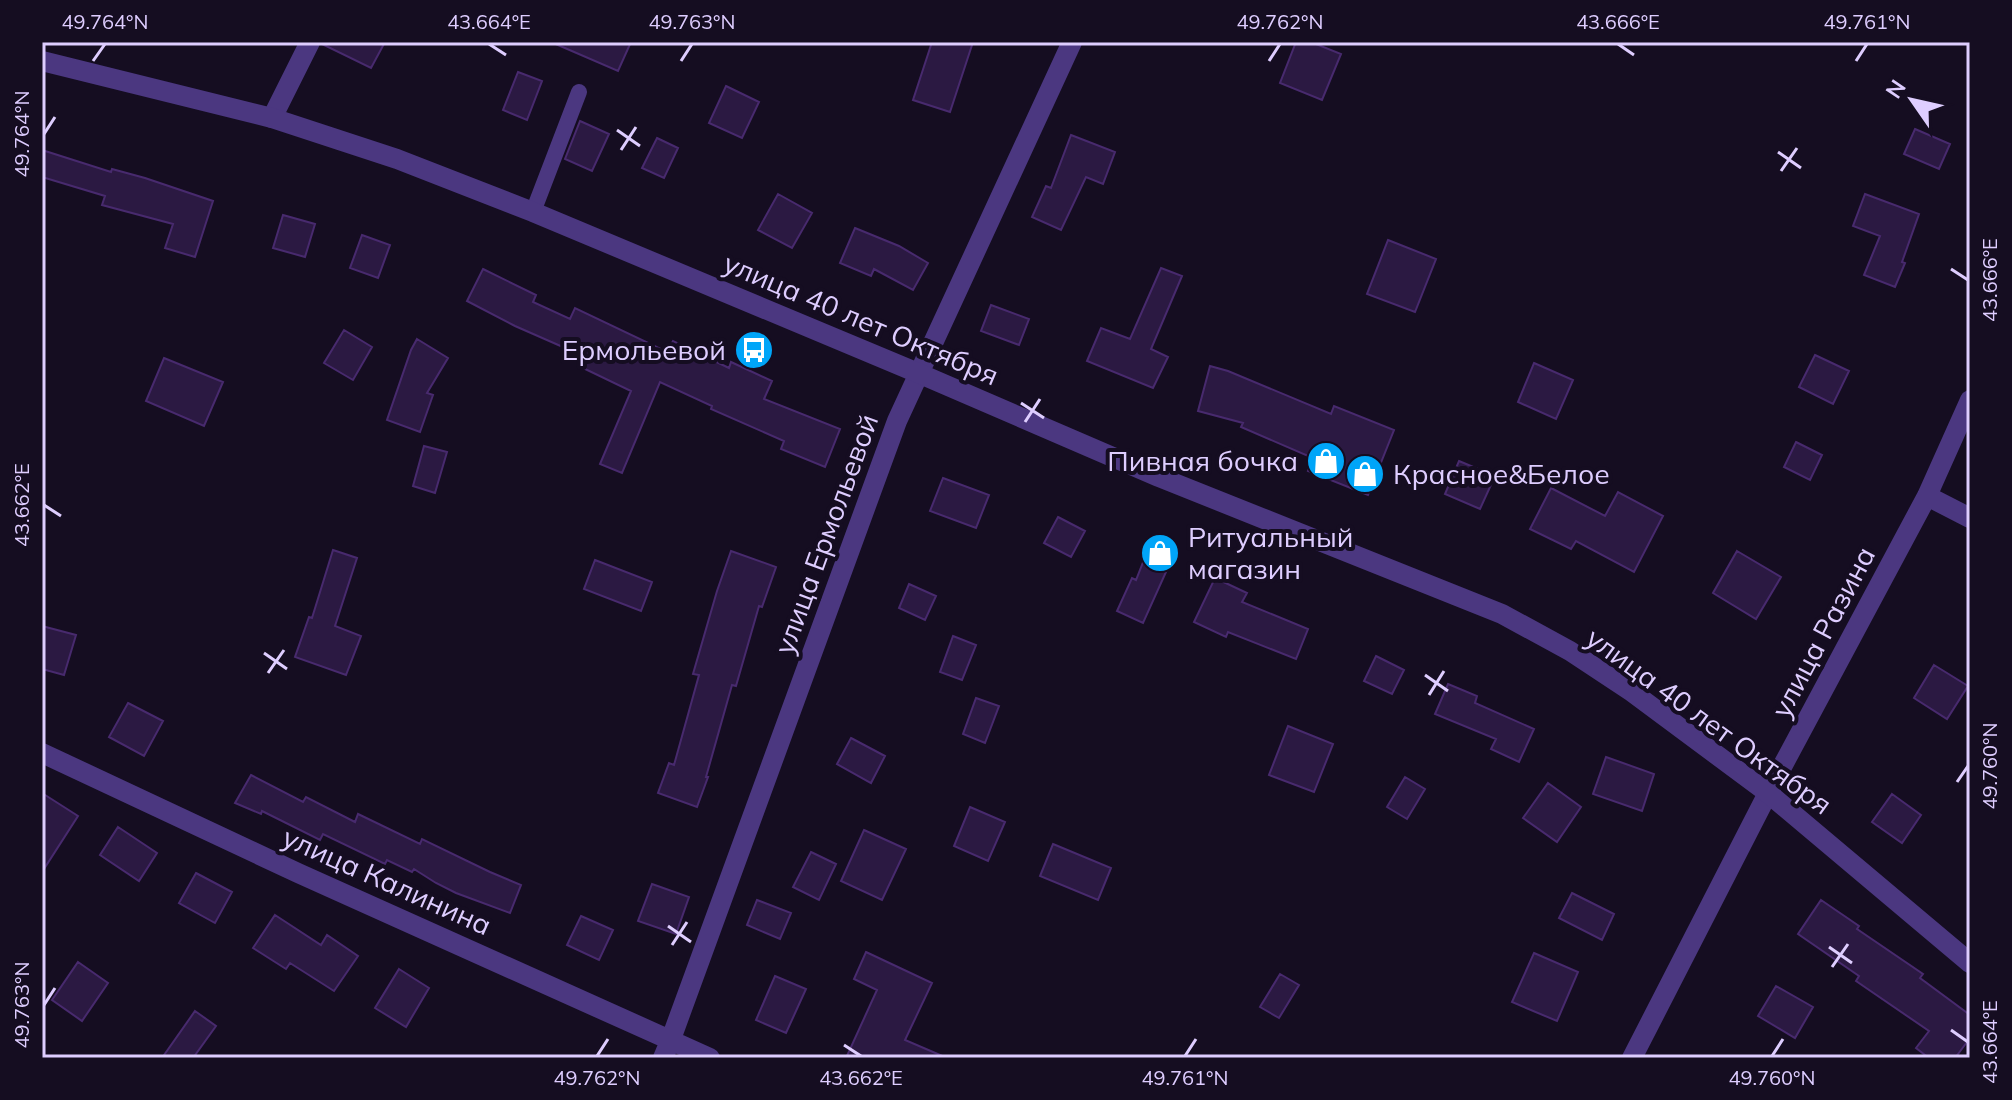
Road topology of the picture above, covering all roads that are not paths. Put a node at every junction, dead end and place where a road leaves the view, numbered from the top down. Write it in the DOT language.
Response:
graph roads {
  1 [pos="310,42"];
  2 [pos="1072,42"];
  3 [pos="42,61"];
  4 [pos="579,92"];
  5 [pos="272,118"];
  6 [pos="533,212"];
  7 [pos="918,373"];
  8 [pos="1970,400"];
  9 [pos="1927,496"];
  10 [pos="1970,518"];
  11 [pos="42,753"];
  12 [pos="1768,793"];
  13 [pos="1970,963"];
  14 [pos="667,1049"];
  15 [pos="710,1058"];
  16 [pos="1632,1058"];
  1 -- 5 [label="street"];
  2 -- 7 [label="street, улица Ермольевой"];
  3 -- 5 [label="street, улица 40 лет Октября"];
  4 -- 6 [label="lane"];
  5 -- 6 [label="street, улица 40 лет Октября"];
  6 -- 7 [label="street, улица 40 лет Октября"];
  7 -- 12 [label="street, улица 40 лет Октября"];
  7 -- 14 [label="street, улица Ермольевой"];
  8 -- 9 [label="street, улица Разина"];
  9 -- 10 [label="street"];
  9 -- 12 [label="street, улица Разина"];
  11 -- 14 [label="street, улица Калинина"];
  12 -- 13 [label="street, улица 40 лет Октября"];
  12 -- 16 [label="street, улица Разина"];
  14 -- 15 [label="street, улица Калинина"];
}
